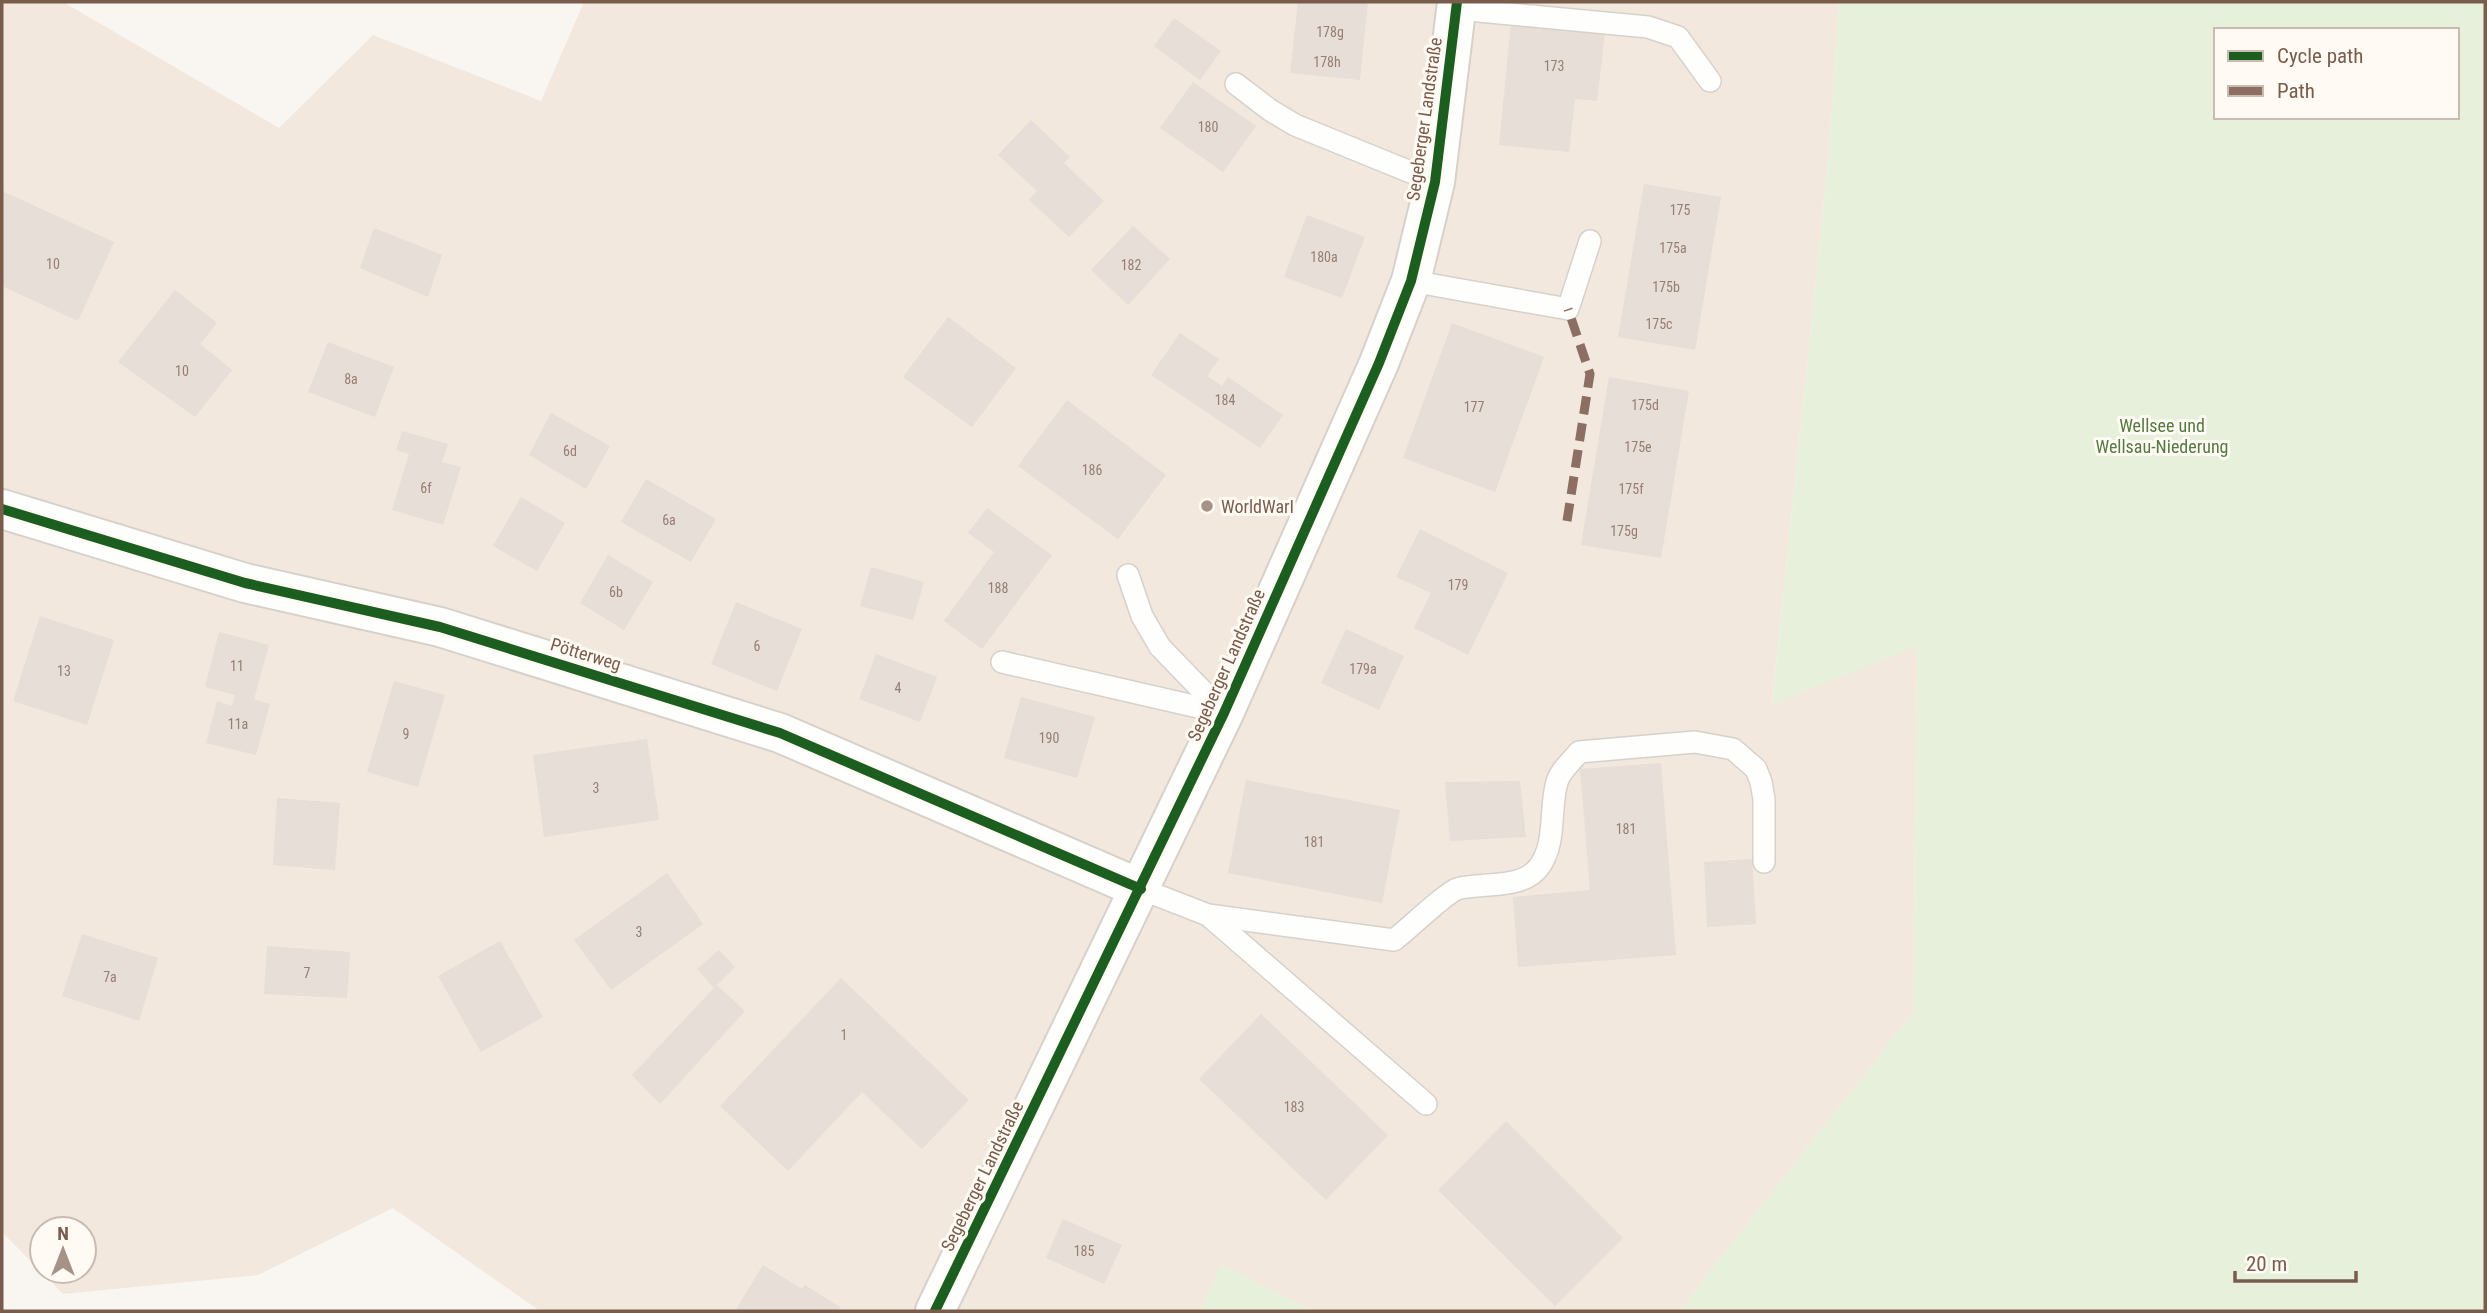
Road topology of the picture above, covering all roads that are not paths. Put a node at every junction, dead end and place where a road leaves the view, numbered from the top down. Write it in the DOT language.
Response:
graph roads {
  1 [pos="1457,5"];
  2 [pos="1710,81"];
  3 [pos="1236,84"];
  4 [pos="1435,182"];
  5 [pos="1590,241"];
  6 [pos="1411,281"];
  7 [pos="2,509"];
  8 [pos="1128,575"];
  9 [pos="1002,662"];
  10 [pos="1224,713"];
  11 [pos="1764,862"];
  12 [pos="1141,889"];
  13 [pos="1208,915"];
  14 [pos="1426,1104"];
  15 [pos="935,1311"];
  1 -- 2 [label="lane"];
  1 -- 4 [label="street, Segeberger Landstraße"];
  3 -- 4 [label="lane"];
  4 -- 6 [label="street, Segeberger Landstraße"];
  5 -- 6 [label="lane"];
  6 -- 10 [label="street, Segeberger Landstraße"];
  7 -- 12 [label="street, Pötterweg"];
  8 -- 10 [label="lane"];
  9 -- 10 [label="lane"];
  10 -- 12 [label="street, Segeberger Landstraße"];
  11 -- 13 [label="lane"];
  12 -- 13 [label="lane"];
  12 -- 15 [label="street, Segeberger Landstraße"];
  13 -- 14 [label="lane"];
}
